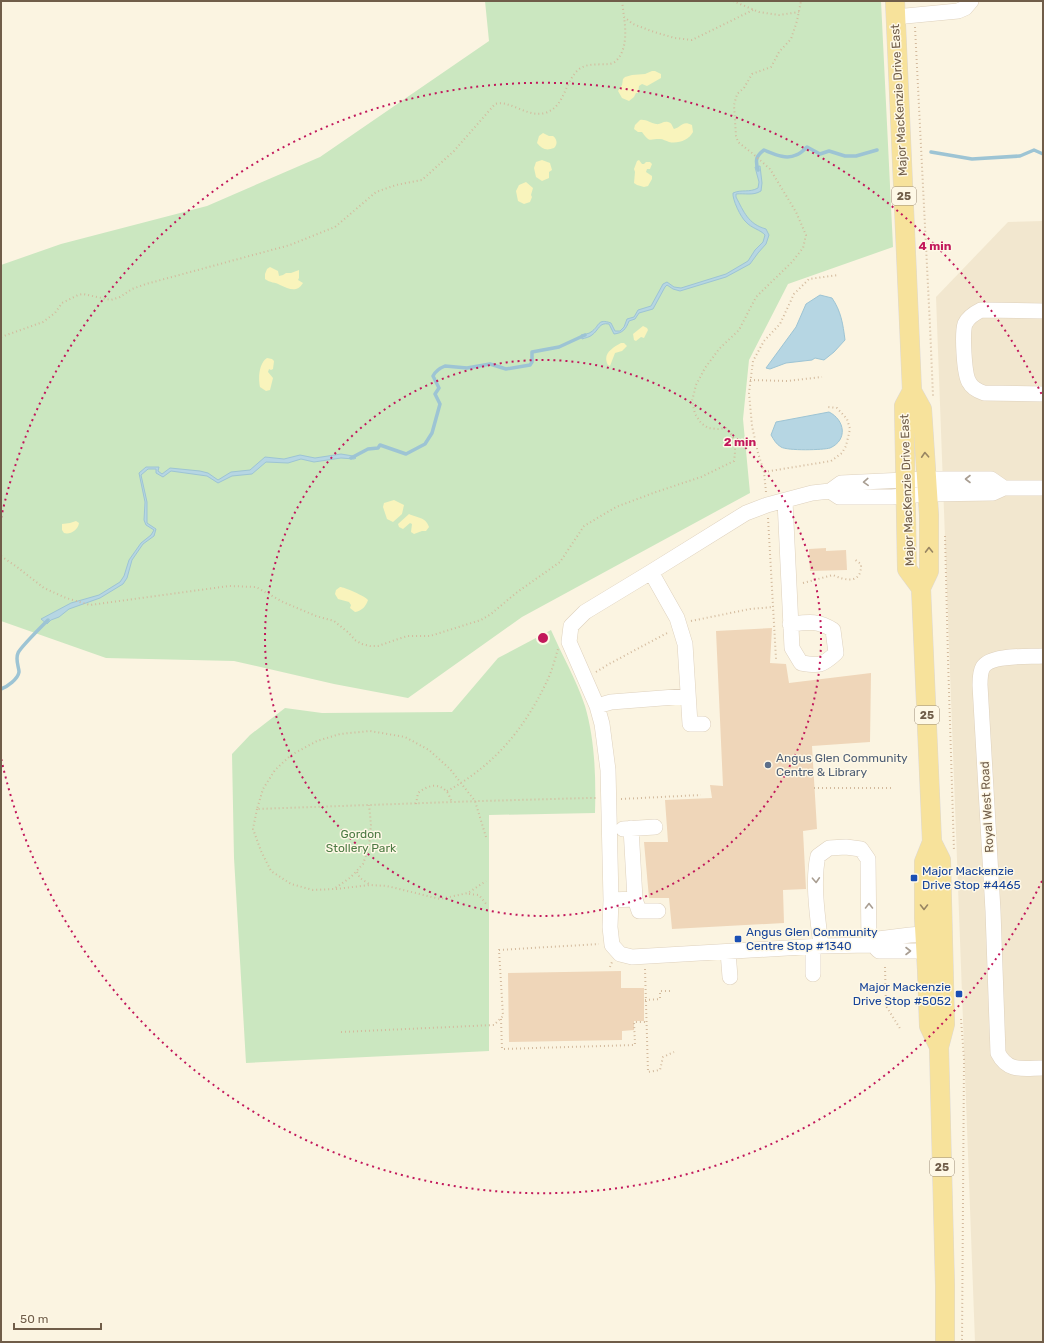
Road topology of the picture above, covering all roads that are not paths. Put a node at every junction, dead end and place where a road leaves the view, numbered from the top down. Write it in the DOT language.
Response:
graph roads {
  1 [pos="971,1"];
  2 [pos="895,9"];
  3 [pos="1043,311"];
  4 [pos="912,391"];
  5 [pos="1043,394"];
  6 [pos="927,487"];
  7 [pos="905,488"];
  8 [pos="1043,488"];
  9 [pos="785,501"];
  10 [pos="652,572"];
  11 [pos="921,588"];
  12 [pos="790,624"];
  13 [pos="1043,656"];
  14 [pos="688,696"];
  15 [pos="597,706"];
  16 [pos="703,724"];
  17 [pos="655,827"];
  18 [pos="631,828"];
  19 [pos="610,829"];
  20 [pos="635,899"];
  21 [pos="611,900"];
  22 [pos="658,911"];
  23 [pos="934,942"];
  24 [pos="817,946"];
  25 [pos="872,946"];
  26 [pos="728,952"];
  27 [pos="813,974"];
  28 [pos="730,977"];
  29 [pos="1043,1068"];
  30 [pos="945,1342"];
  1 -- 2 [label="street"];
  2 -- 4 [label="main road, Major MacKenzie Drive East / 25"];
  3 -- 5 [label="street"];
  6 -- 4 [label="main road, Major MacKenzie Drive East / 25, one-way"];
  4 -- 7 [label="main road, Major MacKenzie Drive East / 25"];
  6 -- 7 [label="street"];
  6 -- 8 [label="street"];
  11 -- 6 [label="main road, Major MacKenzie Drive East / 25, one-way"];
  7 -- 9 [label="street"];
  7 -- 11 [label="main road, Major MacKenzie Drive East / 25"];
  9 -- 10 [label="street"];
  9 -- 12 [label="street"];
  10 -- 14 [label="street"];
  10 -- 15 [label="street"];
  11 -- 23 [label="main road, Major MacKenzie Drive East / 25"];
  13 -- 29 [label="street, Royal West Road"];
  14 -- 15 [label="street"];
  14 -- 16 [label="street"];
  15 -- 19 [label="street"];
  17 -- 18 [label="street"];
  18 -- 19 [label="street"];
  18 -- 20 [label="street"];
  19 -- 21 [label="street"];
  20 -- 21 [label="street"];
  20 -- 22 [label="street"];
  21 -- 26 [label="street"];
  23 -- 25 [label="street"];
  23 -- 30 [label="main road, Major MacKenzie Drive East / 25"];
  24 -- 25 [label="street"];
  25 -- 24 [label="street, one-way"];
  24 -- 26 [label="street"];
  24 -- 27 [label="street"];
  26 -- 28 [label="street"];
}
